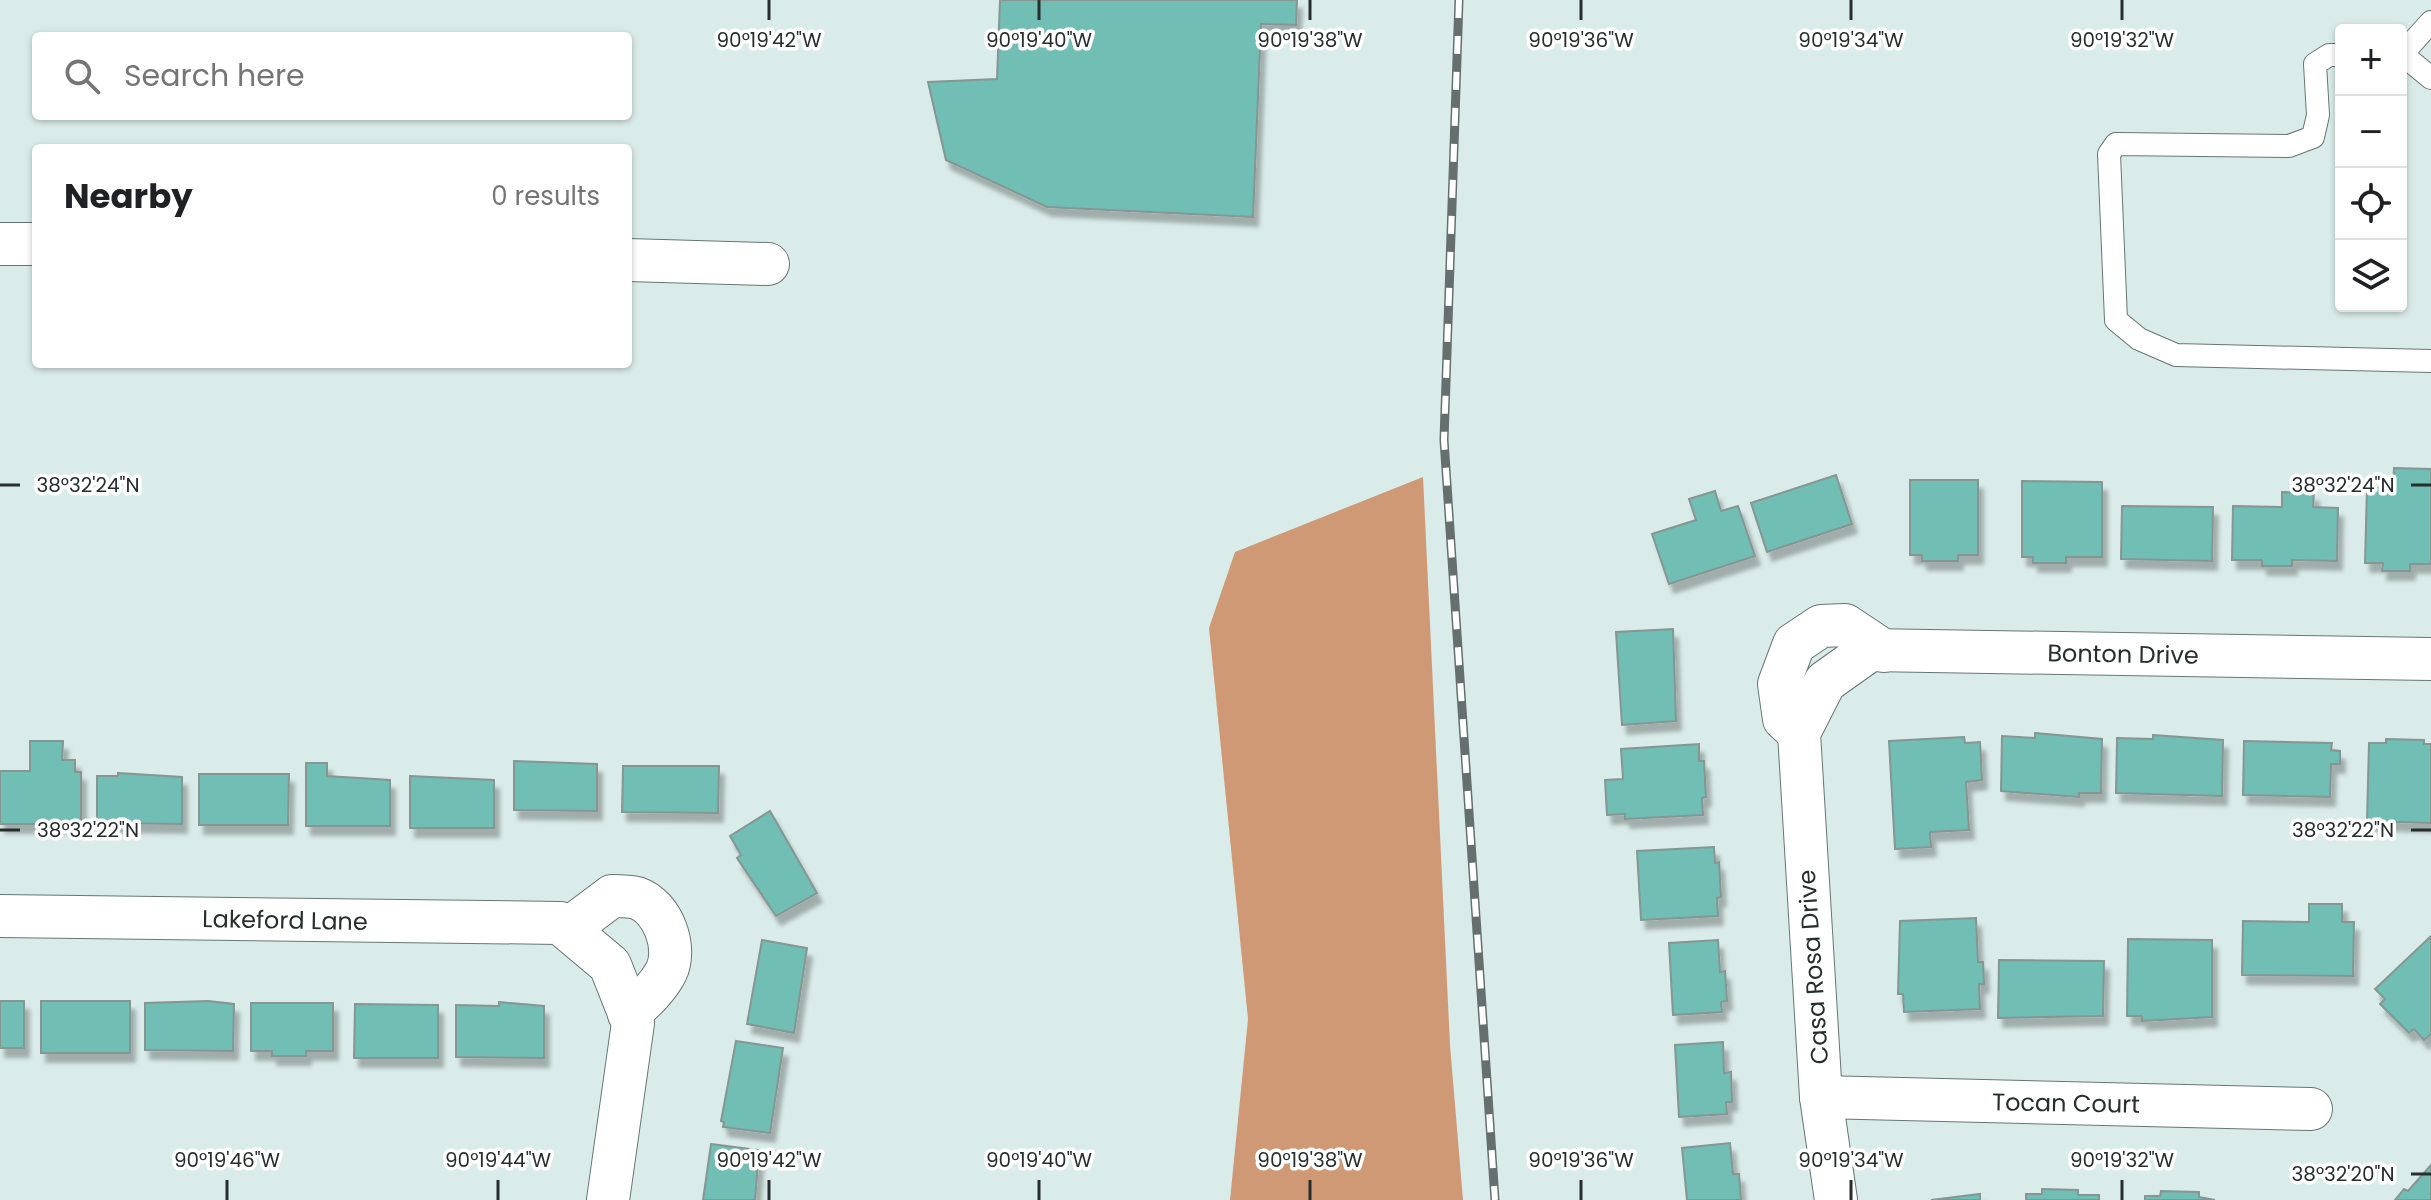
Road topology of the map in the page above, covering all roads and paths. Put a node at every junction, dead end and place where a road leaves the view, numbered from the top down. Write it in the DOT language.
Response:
graph roads {
  1 [pos="2431,22"];
  2 [pos="2407,49"];
  3 [pos="2335,55"];
  4 [pos="2407,59"];
  5 [pos="2431,78"];
  6 [pos="0,244"];
  7 [pos="32,244"];
  8 [pos="632,260"];
  9 [pos="768,264"];
  10 [pos="2431,361"];
  11 [pos="1884,651"];
  12 [pos="2431,659"];
  13 [pos="1799,733"];
  14 [pos="0,916"];
  15 [pos="568,929"];
  16 [pos="629,1014"];
  17 [pos="1821,1097"];
  18 [pos="2311,1109"];
  19 [pos="608,1200"];
  20 [pos="1836,1200"];
  1 -- 2 [label="lane"];
  3 -- 10 [label="lane"];
  4 -- 5 [label="lane"];
  6 -- 7 [label="street"];
  8 -- 9 [label="street"];
  11 -- 12 [label="street, Bonton Drive"];
  11 -- 13 [label="street, Bonton Drive"];
  11 -- 13 [label="street, Casa Rosa Drive"];
  13 -- 17 [label="street, Casa Rosa Drive"];
  14 -- 15 [label="street, Lakeford Lane"];
  15 -- 16 [label="street"];
  15 -- 16 [label="street"];
  16 -- 19 [label="street"];
  17 -- 18 [label="street, Tocan Court"];
  17 -- 20 [label="street, Casa Rosa Drive"];
}
